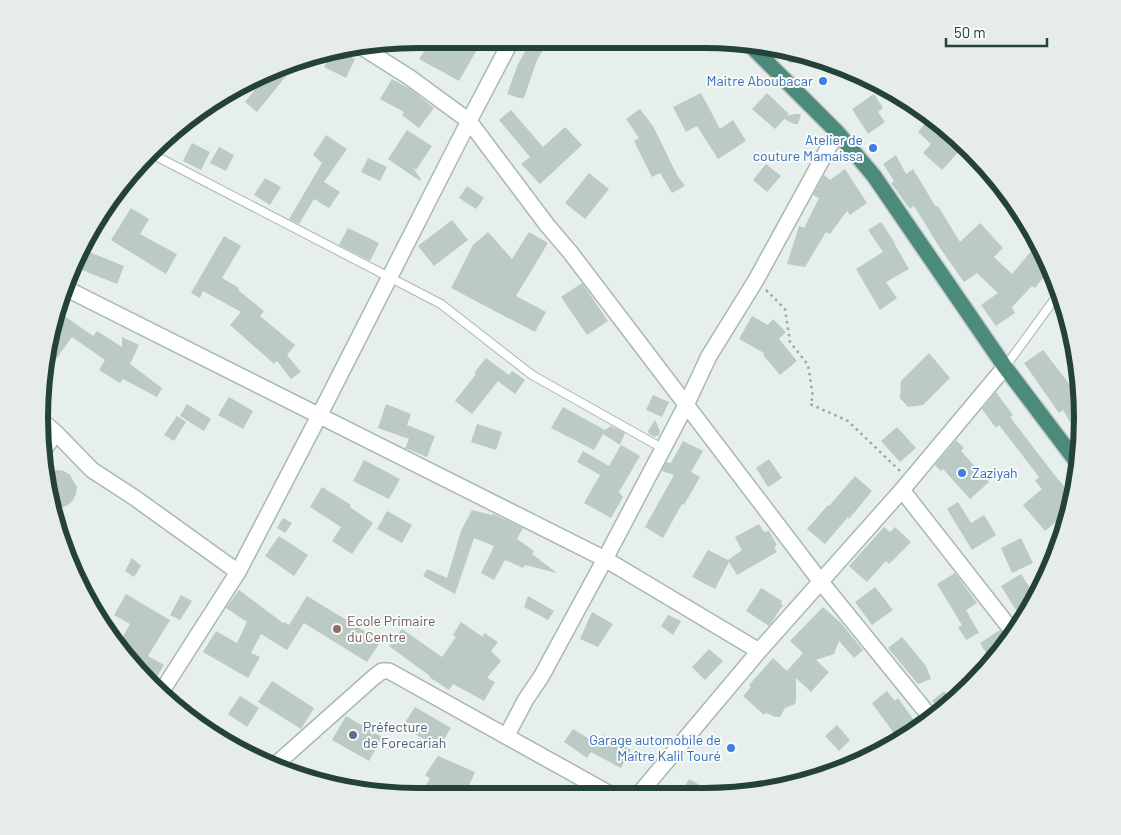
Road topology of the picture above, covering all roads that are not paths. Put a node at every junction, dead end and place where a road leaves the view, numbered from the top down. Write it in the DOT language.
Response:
graph roads {
  1 [pos="507,48"];
  2 [pos="368,51"];
  3 [pos="757,52"];
  4 [pos="469,120"];
  5 [pos="837,132"];
  6 [pos="156,156"];
  7 [pos="388,277"];
  8 [pos="70,291"];
  9 [pos="1054,300"];
  10 [pos="1005,366"];
  11 [pos="686,405"];
  12 [pos="319,416"];
  13 [pos="48,426"];
  14 [pos="56,433"];
  15 [pos="48,444"];
  16 [pos="662,448"];
  17 [pos="1071,456"];
  18 [pos="906,485"];
  19 [pos="605,559"];
  20 [pos="238,572"];
  21 [pos="821,582"];
  22 [pos="1009,626"];
  23 [pos="759,651"];
  24 [pos="164,687"];
  25 [pos="926,713"];
  26 [pos="506,735"];
  27 [pos="280,761"];
  28 [pos="599,788"];
  29 [pos="644,788"];
  1 -- 4 [label="street"];
  2 -- 4 [label="street"];
  3 -- 5 [label="highway"];
  4 -- 7 [label="street"];
  4 -- 11 [label="street"];
  5 -- 10 [label="highway"];
  5 -- 11 [label="street"];
  6 -- 7 [label="lane"];
  7 -- 12 [label="street"];
  7 -- 16 [label="lane"];
  8 -- 12 [label="street"];
  9 -- 10 [label="lane"];
  10 -- 17 [label="highway"];
  10 -- 18 [label="street"];
  11 -- 16 [label="street"];
  11 -- 21 [label="street"];
  12 -- 19 [label="street"];
  12 -- 20 [label="street"];
  13 -- 14 [label="street"];
  14 -- 15 [label="street"];
  14 -- 20 [label="street"];
  16 -- 19 [label="street"];
  18 -- 21 [label="street"];
  18 -- 22 [label="street"];
  19 -- 23 [label="street"];
  19 -- 26 [label="street"];
  20 -- 24 [label="street"];
  21 -- 23 [label="street"];
  21 -- 25 [label="street"];
  23 -- 29 [label="street"];
  26 -- 27 [label="street"];
  26 -- 28 [label="street"];
}
